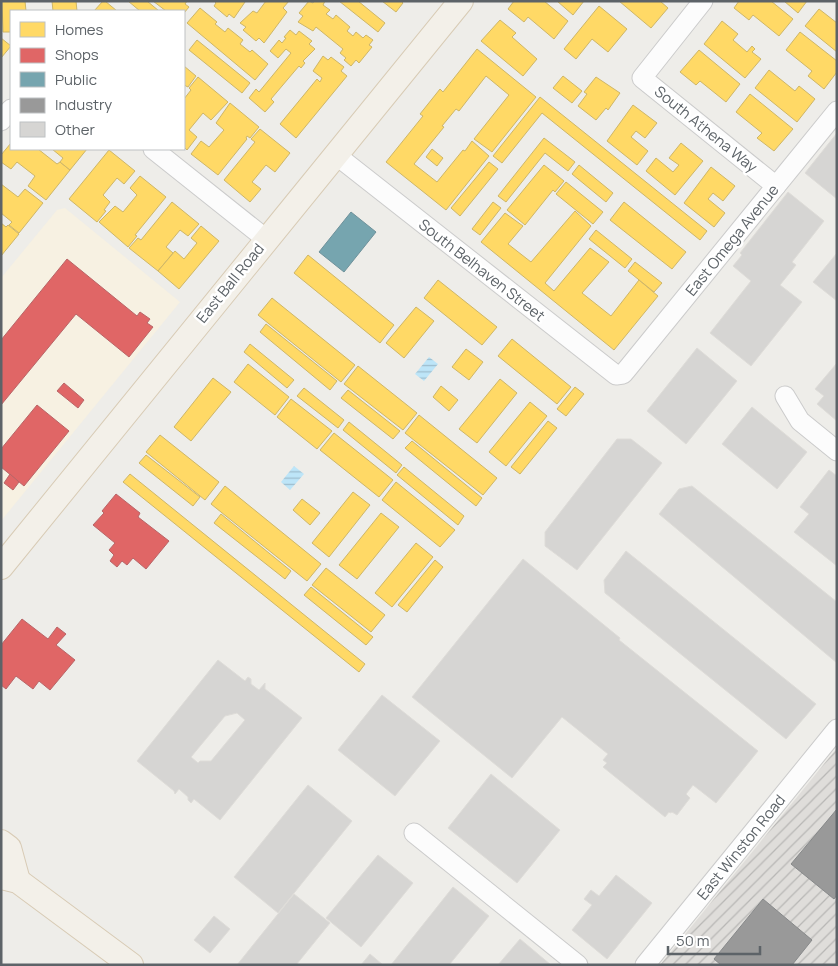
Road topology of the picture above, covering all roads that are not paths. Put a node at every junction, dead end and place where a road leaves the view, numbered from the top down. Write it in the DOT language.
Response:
graph roads {
  1 [pos="461,1"];
  2 [pos="703,1"];
  3 [pos="10,110"];
  4 [pos="837,111"];
  5 [pos="1,121"];
  6 [pos="154,150"];
  7 [pos="336,154"];
  8 [pos="776,186"];
  9 [pos="266,239"];
  10 [pos="628,368"];
  11 [pos="785,396"];
  12 [pos="837,451"];
  13 [pos="1,567"];
  14 [pos="837,729"];
  15 [pos="414,832"];
  16 [pos="1,842"];
  17 [pos="10,879"];
  18 [pos="131,965"];
  19 [pos="578,965"];
  20 [pos="645,965"];
  1 -- 7 [label="main road, East Ball Road"];
  2 -- 8 [label="street, South Athena Way"];
  3 -- 5 [label="street"];
  4 -- 8 [label="street, East Omega Avenue"];
  6 -- 9 [label="street"];
  7 -- 9 [label="main road, East Ball Road"];
  7 -- 10 [label="street, South Belhaven Street"];
  8 -- 10 [label="street, East Omega Avenue"];
  9 -- 13 [label="main road, East Ball Road"];
  11 -- 12 [label="street"];
  14 -- 20 [label="street, East Winston Road"];
  15 -- 19 [label="street"];
  16 -- 17 [label="main road"];
  17 -- 18 [label="main road"];
}
